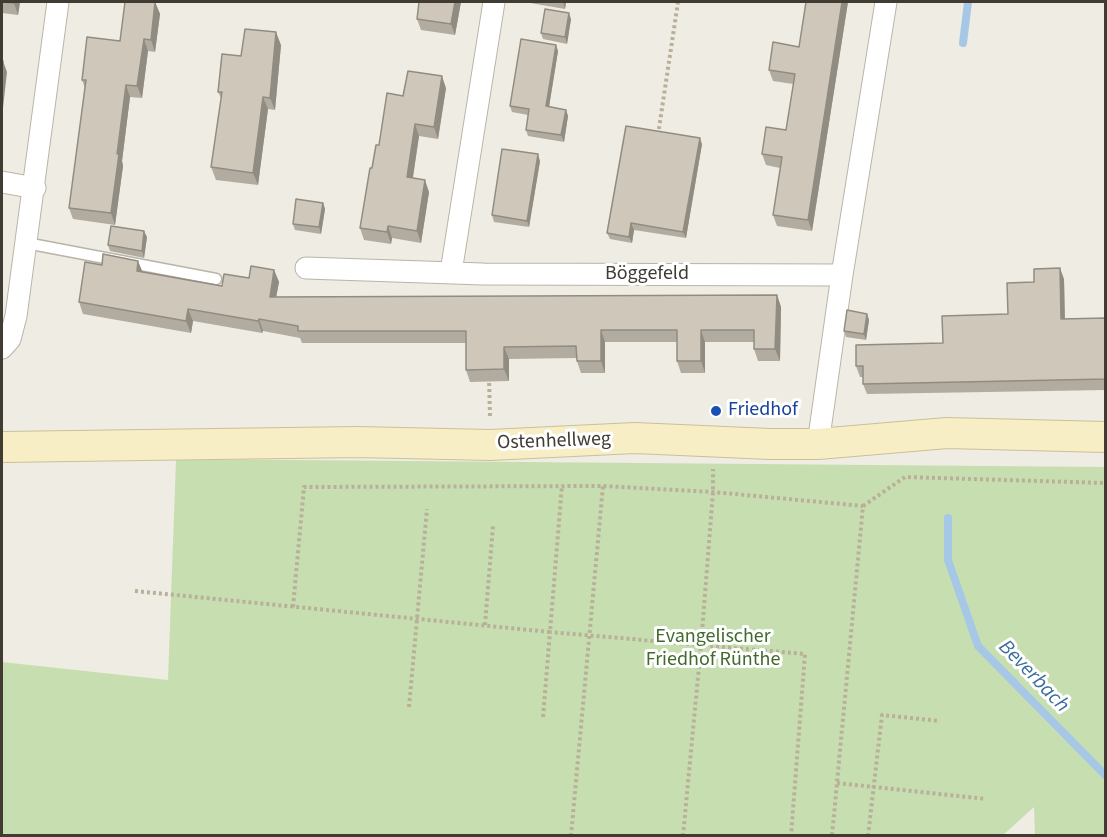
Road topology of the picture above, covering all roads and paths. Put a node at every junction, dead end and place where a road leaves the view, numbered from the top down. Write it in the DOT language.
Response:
graph roads {
  1 [pos="58,2"];
  2 [pos="494,2"];
  3 [pos="678,2"];
  4 [pos="886,2"];
  5 [pos="657,139"];
  6 [pos="2,182"];
  7 [pos="35,188"];
  8 [pos="26,243"];
  9 [pos="306,268"];
  10 [pos="451,272"];
  11 [pos="842,275"];
  12 [pos="216,279"];
  13 [pos="2,348"];
  14 [pos="489,370"];
  15 [pos="490,409"];
  16 [pos="1106,437"];
  17 [pos="713,442"];
  18 [pos="818,444"];
  19 [pos="2,447"];
  20 [pos="1106,483"];
  21 [pos="562,485"];
  22 [pos="603,486"];
  23 [pos="713,492"];
  24 [pos="863,506"];
  25 [pos="427,509"];
  26 [pos="493,526"];
  27 [pos="135,591"];
  28 [pos="293,607"];
  29 [pos="416,619"];
  30 [pos="485,626"];
  31 [pos="550,632"];
  32 [pos="590,635"];
  33 [pos="701,645"];
  34 [pos="409,707"];
  35 [pos="543,717"];
  36 [pos="940,721"];
  37 [pos="837,783"];
  38 [pos="873,787"];
  39 [pos="986,799"];
  40 [pos="571,836"];
  41 [pos="683,836"];
  42 [pos="791,836"];
  43 [pos="832,836"];
  44 [pos="868,836"];
  1 -- 7 [label="street"];
  2 -- 10 [label="street"];
  3 -- 5 [label="path"];
  4 -- 11 [label="street"];
  6 -- 7 [label="street"];
  7 -- 8 [label="street"];
  8 -- 12 [label="lane"];
  8 -- 13 [label="street"];
  9 -- 10 [label="street, Böggefeld"];
  10 -- 11 [label="street, Böggefeld"];
  11 -- 18 [label="street"];
  14 -- 15 [label="path"];
  16 -- 18 [label="main road, Ostenhellweg"];
  17 -- 18 [label="main road, Ostenhellweg"];
  17 -- 19 [label="main road, Ostenhellweg"];
  17 -- 23 [label="path"];
  20 -- 24 [label="path"];
  21 -- 22 [label="path"];
  21 -- 28 [label="path"];
  21 -- 31 [label="path"];
  22 -- 23 [label="path"];
  22 -- 32 [label="path"];
  23 -- 24 [label="path"];
  23 -- 33 [label="path"];
  24 -- 37 [label="path"];
  25 -- 29 [label="path"];
  26 -- 30 [label="path"];
  27 -- 28 [label="path"];
  28 -- 29 [label="path"];
  29 -- 30 [label="path"];
  29 -- 34 [label="path"];
  30 -- 31 [label="path"];
  31 -- 32 [label="path"];
  31 -- 35 [label="path"];
  32 -- 33 [label="path"];
  32 -- 40 [label="path"];
  33 -- 41 [label="path"];
  33 -- 42 [label="path"];
  36 -- 38 [label="path"];
  37 -- 38 [label="path"];
  37 -- 43 [label="path"];
  38 -- 39 [label="path"];
  38 -- 44 [label="path"];
}
